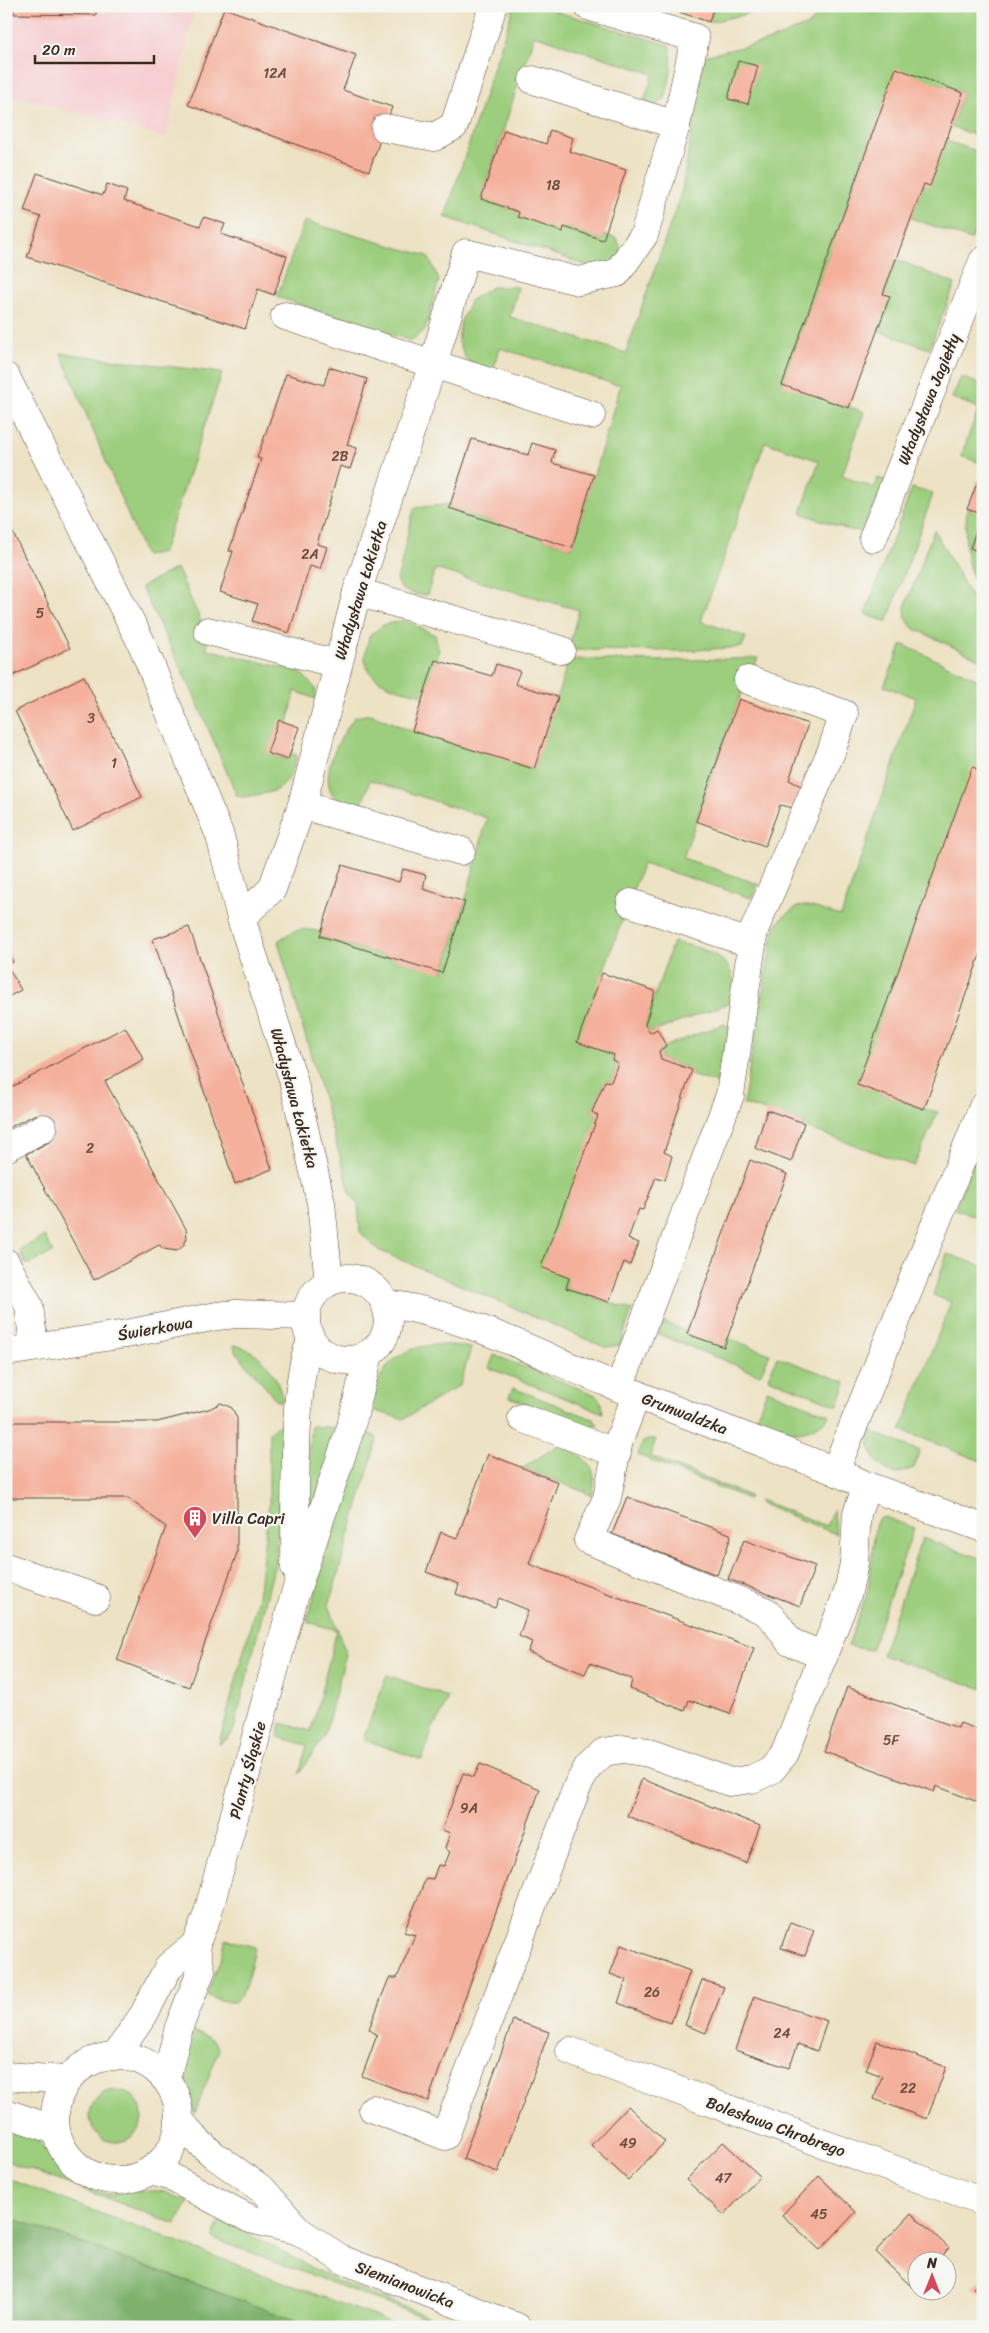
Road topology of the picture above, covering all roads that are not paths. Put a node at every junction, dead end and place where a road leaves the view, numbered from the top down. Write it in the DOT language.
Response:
graph roads {
  1 [pos="493,6"];
  2 [pos="588,6"];
  3 [pos="533,80"];
  4 [pos="676,125"];
  5 [pos="385,128"];
  6 [pos="983,261"];
  7 [pos="286,316"];
  8 [pos="433,364"];
  9 [pos="6,377"];
  10 [pos="591,415"];
  11 [pos="873,538"];
  12 [pos="357,592"];
  13 [pos="208,631"];
  14 [pos="561,650"];
  15 [pos="338,664"];
  16 [pos="748,680"];
  17 [pos="302,805"];
  18 [pos="461,852"];
  19 [pos="631,903"];
  20 [pos="241,918"];
  21 [pos="752,944"];
  22 [pos="983,1107"];
  23 [pos="43,1128"];
  24 [pos="6,1148"];
  25 [pos="6,1263"];
  26 [pos="329,1282"];
  27 [pos="385,1304"];
  28 [pos="304,1316"];
  29 [pos="312,1342"];
  30 [pos="34,1347"];
  31 [pos="6,1352"];
  32 [pos="369,1354"];
  33 [pos="628,1391"];
  34 [pos="522,1418"];
  35 [pos="617,1453"];
  36 [pos="835,1471"];
  37 [pos="867,1486"];
  38 [pos="983,1528"];
  39 [pos="6,1567"];
  40 [pos="295,1594"];
  41 [pos="96,1598"];
  42 [pos="824,1656"];
  43 [pos="195,1945"];
  44 [pos="570,2051"];
  45 [pos="116,2055"];
  46 [pos="6,2076"];
  47 [pos="166,2079"];
  48 [pos="66,2080"];
  49 [pos="373,2109"];
  50 [pos="6,2113"];
  51 [pos="180,2120"];
  52 [pos="55,2130"];
  53 [pos="150,2171"];
  54 [pos="983,2202"];
  55 [pos="299,2231"];
  56 [pos="517,2327"];
  1 -- 5 [label="street"];
  2 -- 4 [label="street"];
  3 -- 4 [label="street"];
  4 -- 8 [label="street, Władysława Łokietka"];
  6 -- 11 [label="street, Władysława Jagiełły"];
  7 -- 8 [label="street"];
  8 -- 10 [label="street"];
  8 -- 12 [label="street, Władysława Łokietka"];
  9 -- 20 [label="street, Władysława Łokietka"];
  12 -- 14 [label="street"];
  12 -- 15 [label="street, Władysława Łokietka"];
  13 -- 15 [label="street"];
  15 -- 17 [label="street, Władysława Łokietka"];
  16 -- 21 [label="street"];
  17 -- 18 [label="street"];
  17 -- 20 [label="street, Władysława Łokietka"];
  19 -- 21 [label="street"];
  20 -- 26 [label="street, Władysława Łokietka"];
  21 -- 33 [label="street"];
  22 -- 36 [label="street"];
  23 -- 24 [label="street"];
  25 -- 30 [label="street"];
  26 -- 27 [label="street"];
  26 -- 28 [label="street"];
  27 -- 32 [label="street"];
  27 -- 33 [label="street, Grunwaldzka"];
  28 -- 29 [label="street"];
  28 -- 30 [label="street, Świerkowa"];
  29 -- 32 [label="street"];
  29 -- 40 [label="street"];
  30 -- 31 [label="street, Świerkowa"];
  32 -- 40 [label="street"];
  33 -- 35 [label="street"];
  33 -- 36 [label="street, Grunwaldzka"];
  34 -- 35 [label="street"];
  35 -- 42 [label="street"];
  36 -- 37 [label="street, Grunwaldzka"];
  37 -- 38 [label="street, Grunwaldzka"];
  37 -- 42 [label="street"];
  39 -- 41 [label="street"];
  40 -- 43 [label="street, Planty Śląskie"];
  42 -- 49 [label="street"];
  43 -- 45 [label="street, Planty Śląskie"];
  43 -- 47 [label="street"];
  44 -- 54 [label="street, Bolesława Chrobrego"];
  45 -- 47 [label="street"];
  45 -- 48 [label="street"];
  46 -- 48 [label="street"];
  47 -- 51 [label="street"];
  48 -- 52 [label="street"];
  50 -- 52 [label="street"];
  51 -- 53 [label="street"];
  51 -- 55 [label="street, Siemianowicka"];
  52 -- 53 [label="street"];
  53 -- 55 [label="street, Siemianowicka"];
  55 -- 56 [label="street, Siemianowicka"];
}
